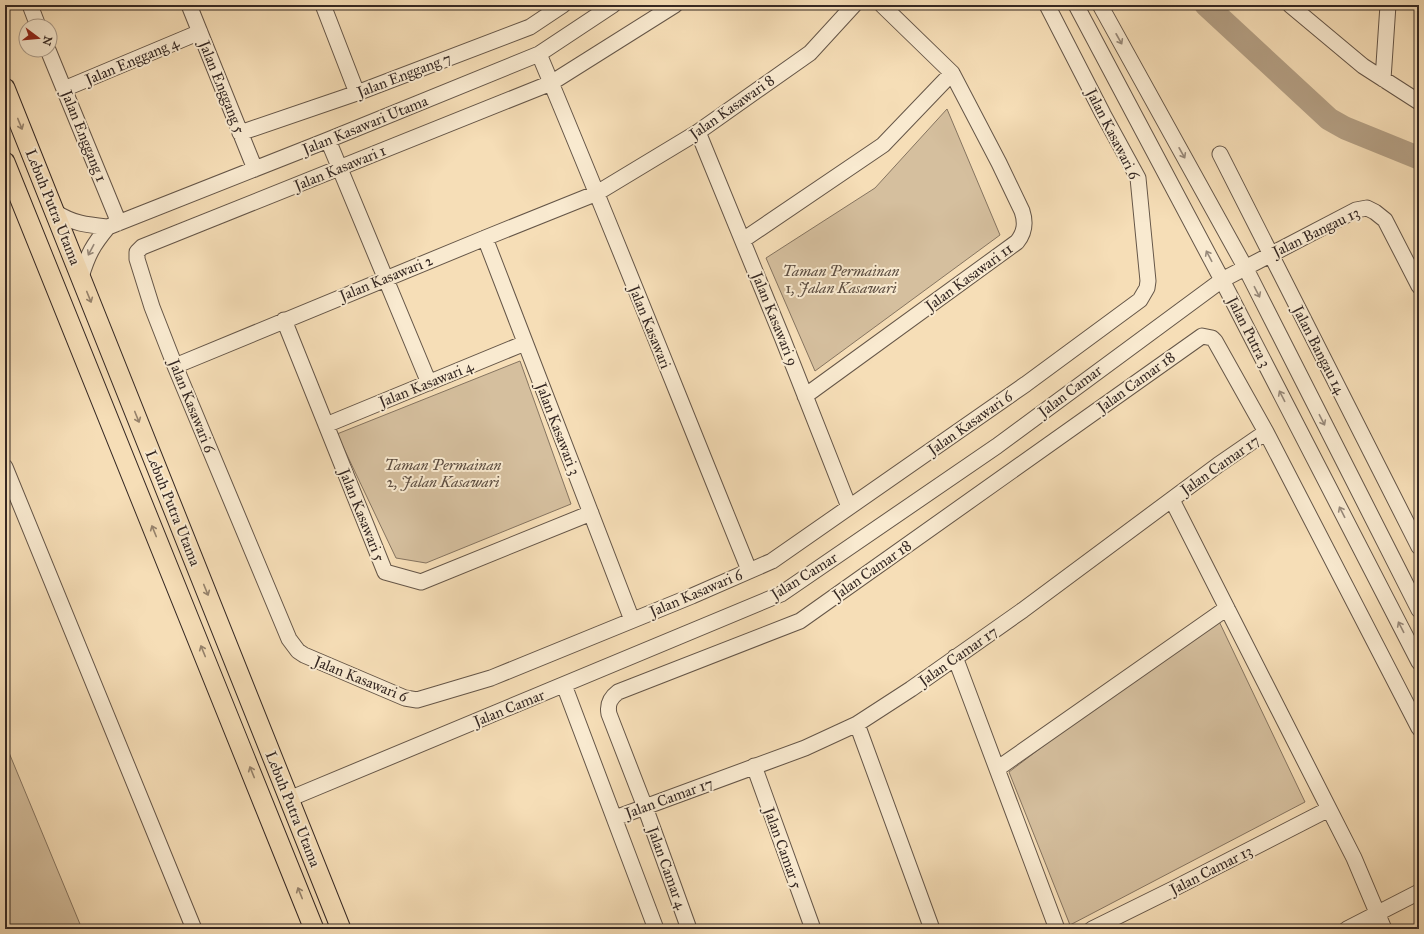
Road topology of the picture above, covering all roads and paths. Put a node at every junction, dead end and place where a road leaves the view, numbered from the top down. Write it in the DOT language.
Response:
graph roads {
  1 [pos="30,5"];
  2 [pos="189,5"];
  3 [pos="323,5"];
  4 [pos="562,5"];
  5 [pos="613,5"];
  6 [pos="675,5"];
  7 [pos="854,5"];
  8 [pos="882,5"];
  9 [pos="1047,5"];
  10 [pos="1076,5"];
  11 [pos="1100,5"];
  12 [pos="1290,5"];
  13 [pos="1388,5"];
  14 [pos="35,18"];
  15 [pos="200,32"];
  16 [pos="539,54"];
  17 [pos="51,58"];
  18 [pos="952,72"];
  19 [pos="1383,79"];
  20 [pos="551,84"];
  21 [pos="5,88"];
  22 [pos="64,89"];
  23 [pos="357,93"];
  24 [pos="1419,102"];
  25 [pos="698,132"];
  26 [pos="240,133"];
  27 [pos="328,140"];
  28 [pos="1220,154"];
  29 [pos="5,162"];
  30 [pos="255,169"];
  31 [pos="340,169"];
  32 [pos="597,193"];
  33 [pos="55,212"];
  34 [pos="113,225"];
  35 [pos="485,238"];
  36 [pos="743,240"];
  37 [pos="1270,254"];
  38 [pos="137,259"];
  39 [pos="1245,267"];
  40 [pos="81,277"];
  41 [pos="386,279"];
  42 [pos="1222,280"];
  43 [pos="1419,286"];
  44 [pos="284,320"];
  45 [pos="525,343"];
  46 [pos="175,366"];
  47 [pos="429,383"];
  48 [pos="805,396"];
  49 [pos="326,425"];
  50 [pos="1266,432"];
  51 [pos="5,467"];
  52 [pos="1172,500"];
  53 [pos="849,507"];
  54 [pos="591,513"];
  55 [pos="1419,547"];
  56 [pos="749,570"];
  57 [pos="1227,608"];
  58 [pos="1419,610"];
  59 [pos="632,620"];
  60 [pos="955,657"];
  61 [pos="1419,662"];
  62 [pos="564,685"];
  63 [pos="858,724"];
  64 [pos="1419,728"];
  65 [pos="754,766"];
  66 [pos="997,769"];
  67 [pos="289,799"];
  68 [pos="645,807"];
  69 [pos="1329,809"];
  70 [pos="615,818"];
  71 [pos="1419,892"];
  72 [pos="1378,914"];
  73 [pos="194,929"];
  74 [pos="314,929"];
  75 [pos="341,929"];
  76 [pos="656,929"];
  77 [pos="689,929"];
  78 [pos="813,929"];
  79 [pos="932,929"];
  80 [pos="1057,929"];
  81 [pos="1092,929"];
  82 [pos="1347,929"];
  83 [pos="1384,929"];
  1 -- 14 [label="street"];
  2 -- 15 [label="street, Jalan Enggang 5"];
  3 -- 23 [label="street"];
  4 -- 23 [label="street, Jalan Enggang 7"];
  5 -- 16 [label="street, Jalan Kasawari Utama"];
  6 -- 20 [label="street, Jalan Kasawari 1"];
  7 -- 25 [label="street, Jalan Kasawari 8"];
  8 -- 18 [label="street, Jalan Kasawari 11"];
  9 -- 53 [label="street, Jalan Kasawari 6"];
  42 -- 10 [label="street, Jalan Putra 3, one-way"];
  11 -- 39 [label="street, Jalan Putra 3, one-way"];
  12 -- 19 [label="street"];
  13 -- 19 [label="street"];
  15 -- 22 [label="street, Jalan Enggang 4"];
  15 -- 26 [label="street, Jalan Enggang 5"];
  16 -- 20 [label="street, Jalan Kasawari"];
  16 -- 27 [label="street, Jalan Kasawari Utama"];
  17 -- 22 [label="street, Jalan Enggang 1"];
  18 -- 36 [label="street"];
  18 -- 48 [label="street, Jalan Kasawari 11"];
  19 -- 24 [label="street"];
  20 -- 31 [label="street, Jalan Kasawari 1"];
  20 -- 32 [label="street, Jalan Kasawari"];
  21 -- 33 [label="main road, Lebuh Putra Utama, one-way"];
  22 -- 34 [label="street, Jalan Enggang 1"];
  23 -- 26 [label="street, Jalan Enggang 7"];
  25 -- 32 [label="street, Jalan Kasawari 8"];
  25 -- 36 [label="street, Jalan Kasawari 9"];
  26 -- 30 [label="street, Jalan Enggang 5"];
  27 -- 30 [label="street, Jalan Kasawari Utama"];
  27 -- 31 [label="street"];
  28 -- 37 [label="street, Jalan Bangau 14"];
  74 -- 29 [label="main road, Lebuh Putra Utama, one-way"];
  30 -- 34 [label="street, Jalan Kasawari Utama"];
  31 -- 38 [label="street, Jalan Kasawari 1"];
  31 -- 41 [label="street"];
  32 -- 35 [label="street, Jalan Kasawari 2"];
  32 -- 56 [label="street, Jalan Kasawari"];
  33 -- 34 [label="street"];
  33 -- 40 [label="main road, Lebuh Putra Utama"];
  34 -- 40 [label="street, one-way"];
  35 -- 41 [label="street, Jalan Kasawari 2"];
  35 -- 45 [label="street, Jalan Kasawari 3"];
  36 -- 48 [label="street, Jalan Kasawari 9"];
  37 -- 39 [label="street, Jalan Bangau 13"];
  37 -- 43 [label="street, Jalan Bangau 13"];
  37 -- 55 [label="street, Jalan Bangau 14"];
  38 -- 46 [label="street, Jalan Kasawari 6"];
  39 -- 42 [label="street, Jalan Camar"];
  39 -- 58 [label="street, Jalan Putra 3, one-way"];
  40 -- 67 [label="main road, Lebuh Putra Utama, one-way"];
  41 -- 44 [label="street, Jalan Kasawari 2"];
  41 -- 47 [label="street"];
  61 -- 42 [label="street, Jalan Putra 3, one-way"];
  42 -- 62 [label="street, Jalan Camar"];
  44 -- 46 [label="street, Jalan Kasawari 2"];
  44 -- 49 [label="street, Jalan Kasawari 5"];
  45 -- 47 [label="street, Jalan Kasawari 4"];
  45 -- 54 [label="street, Jalan Kasawari 3"];
  46 -- 59 [label="street, Jalan Kasawari 6"];
  47 -- 49 [label="street, Jalan Kasawari 4"];
  48 -- 53 [label="street, Jalan Kasawari 9"];
  49 -- 54 [label="street, Jalan Kasawari 5"];
  50 -- 52 [label="street, Jalan Camar 17"];
  50 -- 64 [label="street"];
  50 -- 68 [label="street, Jalan Camar 18"];
  51 -- 73 [label="street"];
  52 -- 57 [label="street"];
  52 -- 60 [label="street, Jalan Camar 17"];
  53 -- 56 [label="street, Jalan Kasawari 6"];
  54 -- 59 [label="street, Jalan Kasawari 3"];
  56 -- 59 [label="street, Jalan Kasawari 6"];
  57 -- 66 [label="street"];
  57 -- 69 [label="street"];
  60 -- 63 [label="street, Jalan Camar 17"];
  60 -- 66 [label="street"];
  62 -- 67 [label="street, Jalan Camar"];
  62 -- 70 [label="street"];
  63 -- 65 [label="street, Jalan Camar 17"];
  63 -- 79 [label="street"];
  65 -- 68 [label="street, Jalan Camar 17"];
  65 -- 78 [label="street, Jalan Camar 5"];
  66 -- 80 [label="street"];
  67 -- 75 [label="main road, Lebuh Putra Utama"];
  68 -- 70 [label="street, Jalan Camar 17"];
  68 -- 77 [label="street, Jalan Camar 4"];
  69 -- 72 [label="street"];
  69 -- 81 [label="street, Jalan Camar 13"];
  70 -- 76 [label="street"];
  71 -- 72 [label="street"];
  72 -- 82 [label="street"];
  72 -- 83 [label="street"];
}
